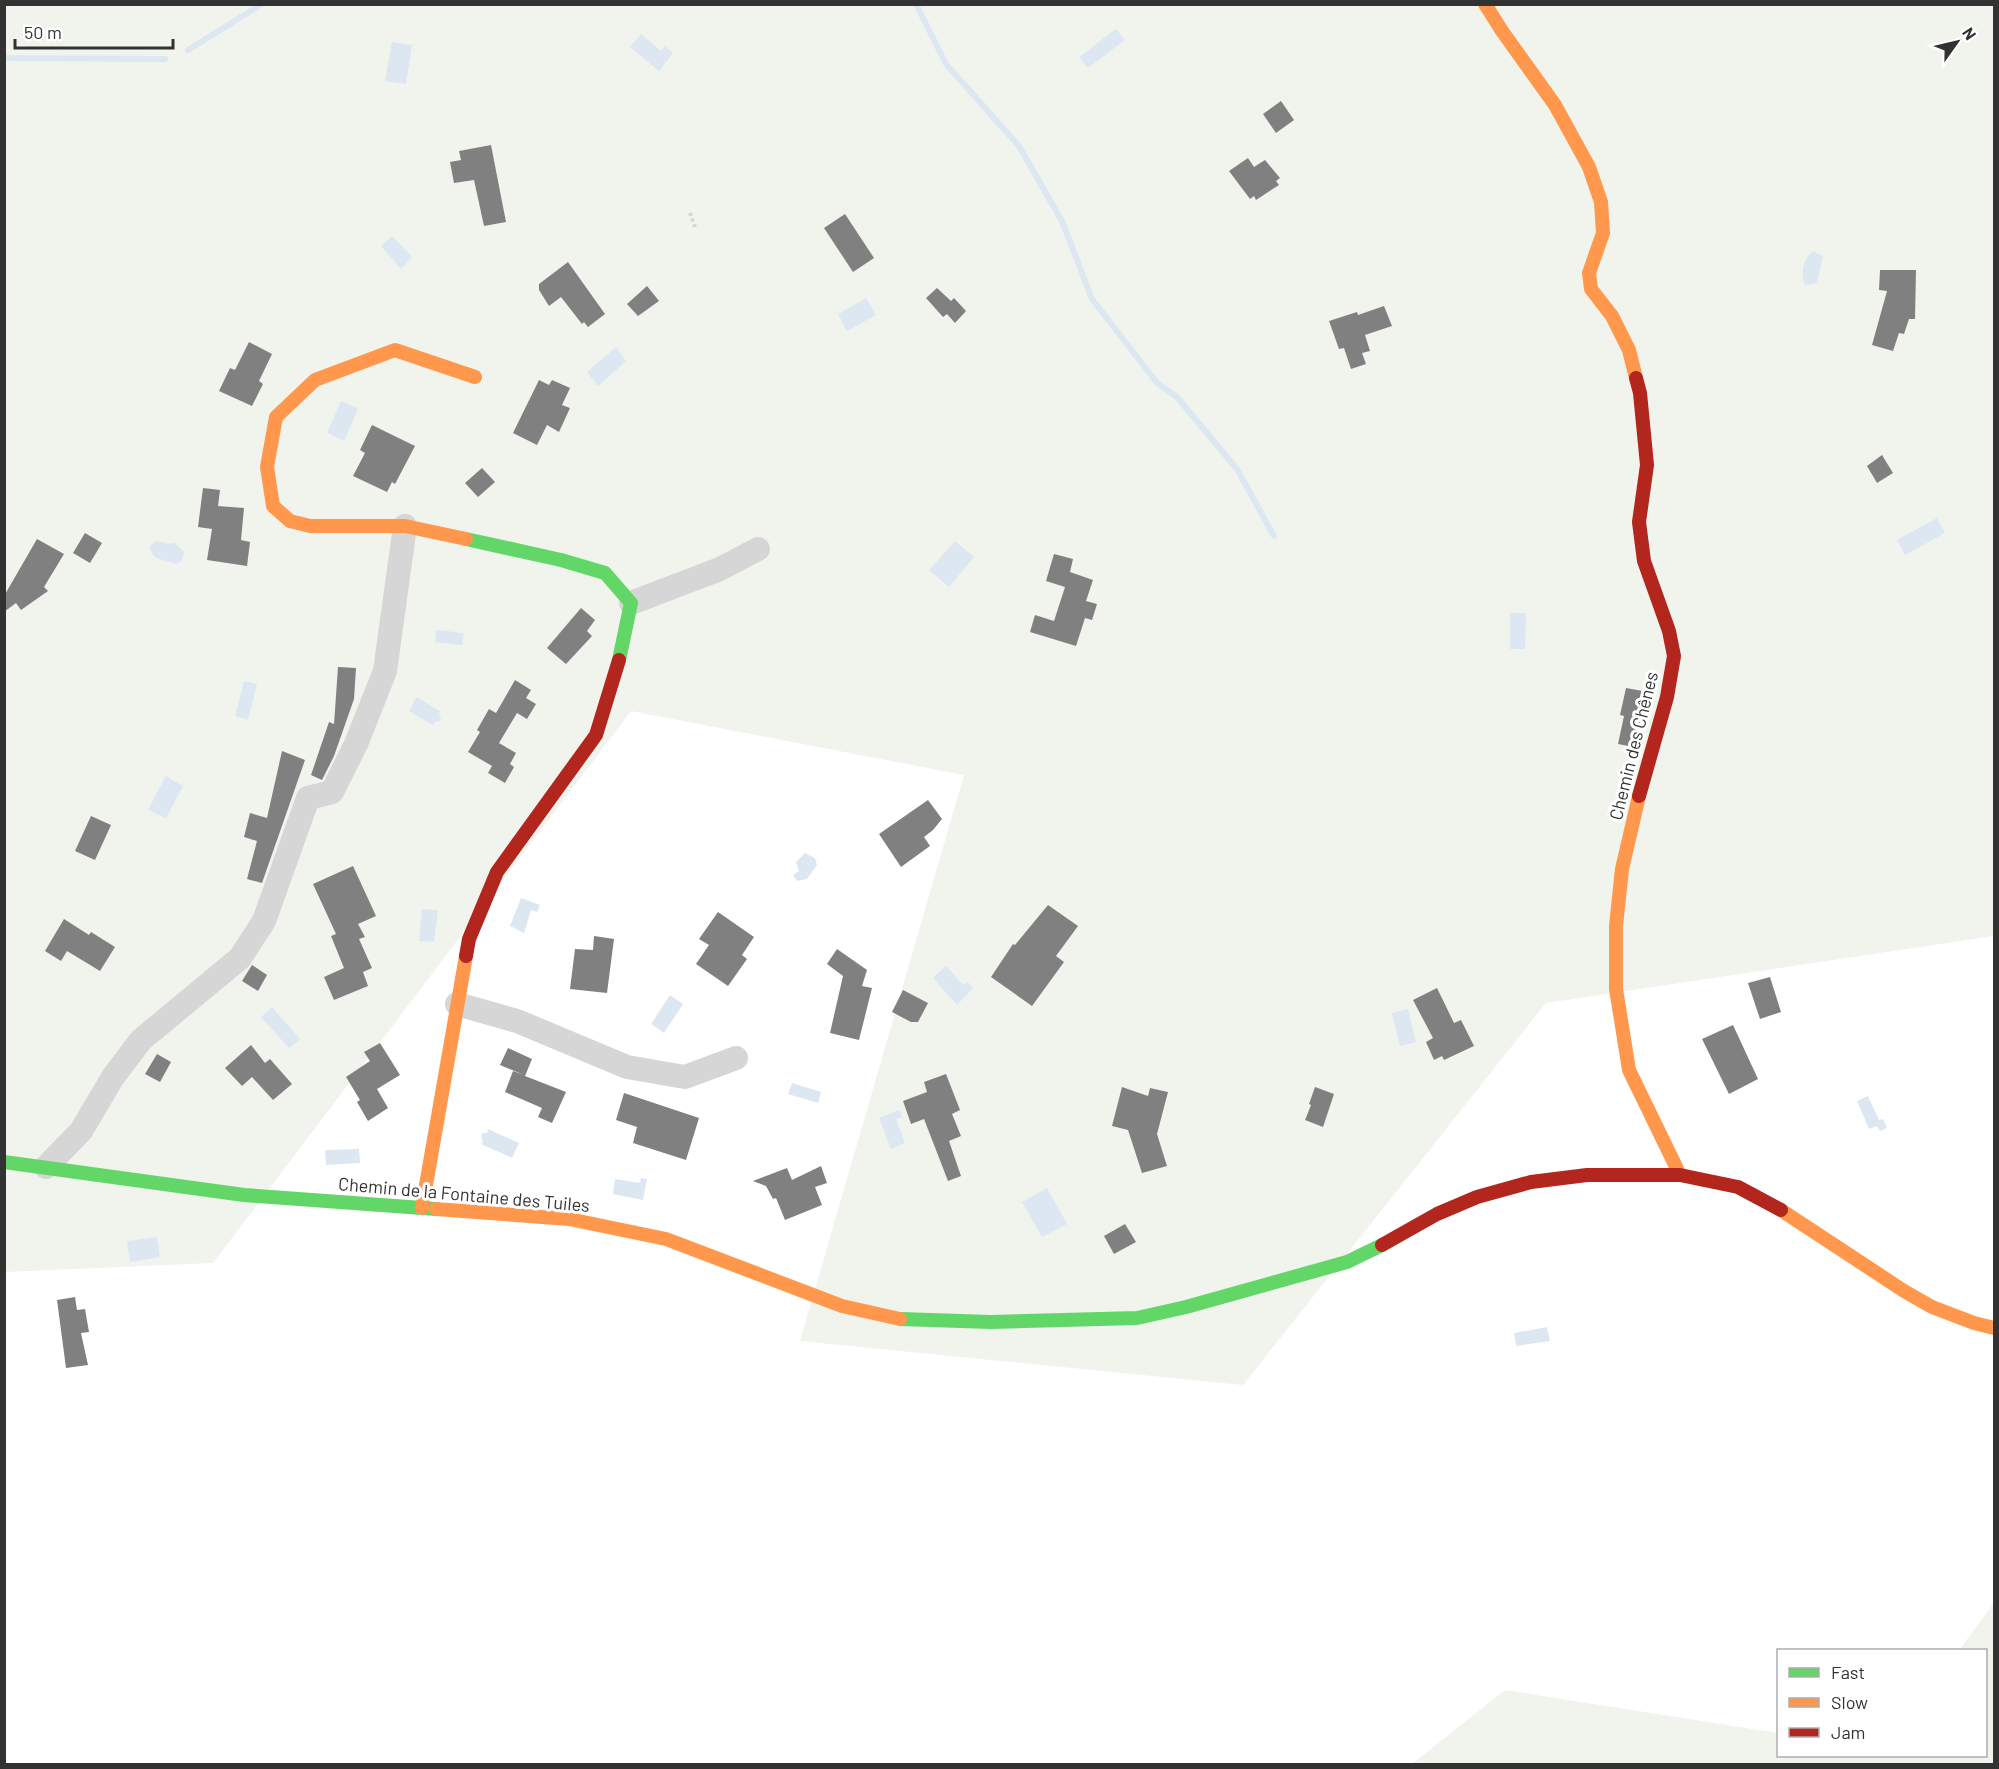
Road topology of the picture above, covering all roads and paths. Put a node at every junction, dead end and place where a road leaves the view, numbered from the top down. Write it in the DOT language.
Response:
graph roads {
  1 [pos="1485,4"];
  2 [pos="690,213"];
  3 [pos="695,227"];
  4 [pos="475,377"];
  5 [pos="405,526"];
  6 [pos="758,549"];
  7 [pos="631,603"];
  8 [pos="457,1004"];
  9 [pos="736,1058"];
  10 [pos="4,1162"];
  11 [pos="46,1167"];
  12 [pos="1680,1175"];
  13 [pos="422,1208"];
  14 [pos="1995,1328"];
  1 -- 12 [label="street, Chemin des Chênes"];
  2 -- 3 [label="path"];
  4 -- 5 [label="street"];
  5 -- 7 [label="street"];
  5 -- 11 [label="street"];
  6 -- 7 [label="street"];
  7 -- 8 [label="street"];
  8 -- 9 [label="street"];
  8 -- 13 [label="street"];
  10 -- 11 [label="street, Chemin de la Fontaine des Tuiles"];
  11 -- 13 [label="street, Chemin de la Fontaine des Tuiles"];
  12 -- 13 [label="street, Chemin de la Fontaine des Tuiles"];
  12 -- 14 [label="street, Chemin de la Fontaine des Tuiles"];
}
